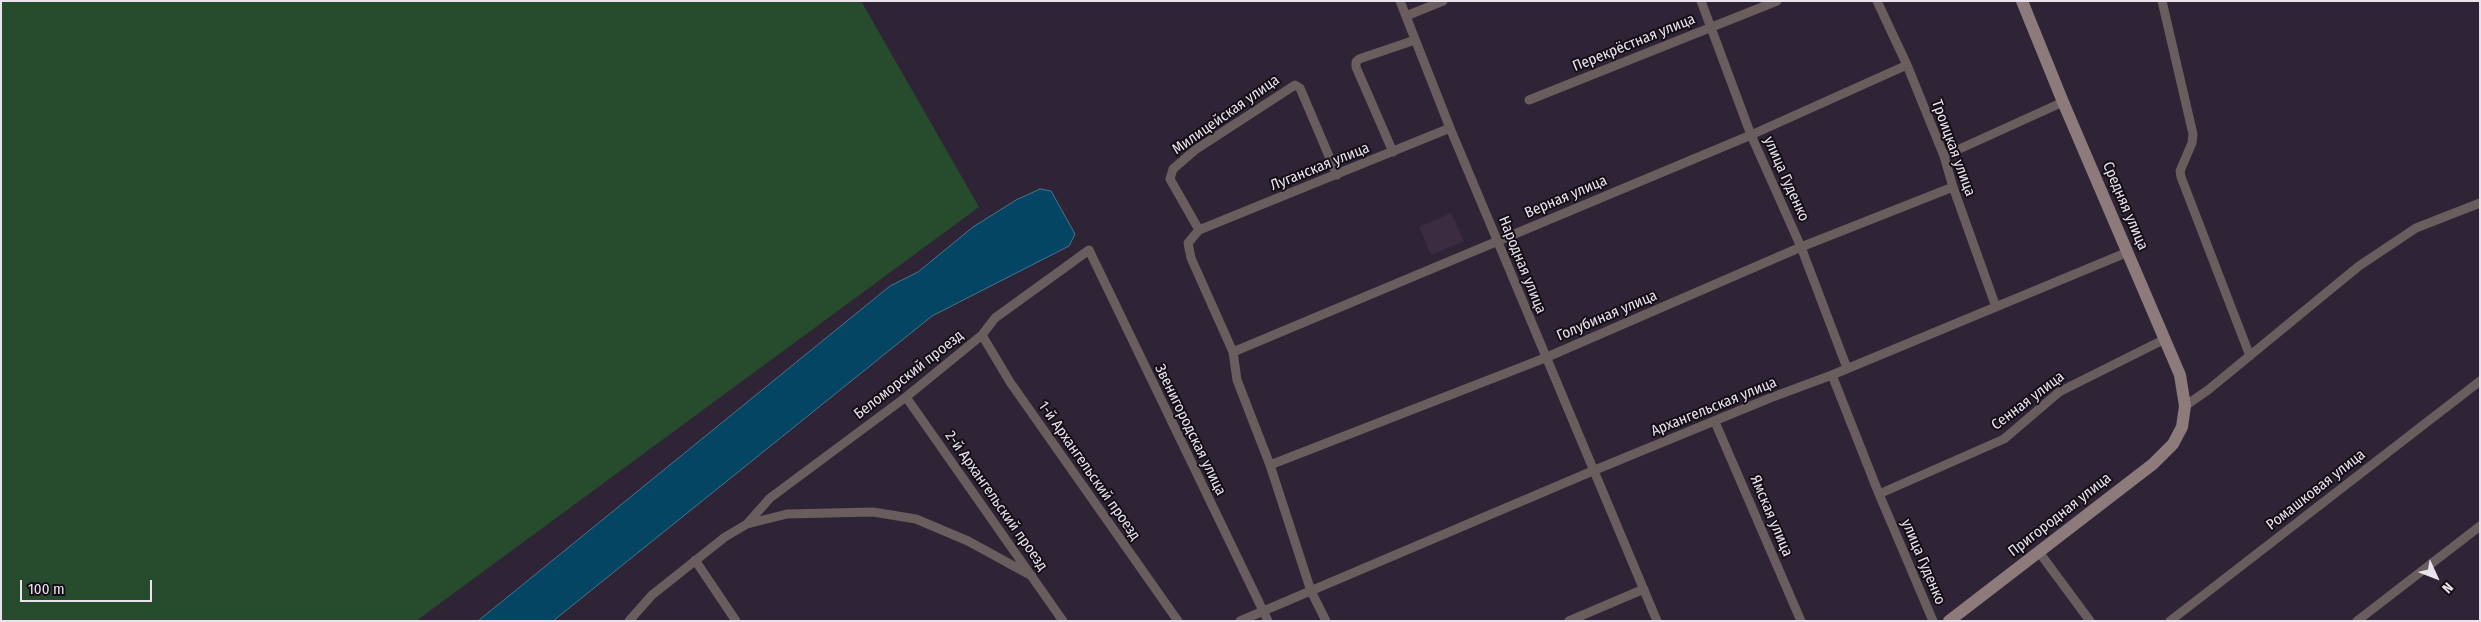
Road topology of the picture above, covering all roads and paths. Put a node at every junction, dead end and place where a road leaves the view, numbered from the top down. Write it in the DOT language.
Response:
graph roads {
  1 [pos="1400,1"];
  2 [pos="1443,1"];
  3 [pos="1701,1"];
  4 [pos="1776,1"];
  5 [pos="1878,1"];
  6 [pos="2022,1"];
  7 [pos="2162,1"];
  8 [pos="1406,16"];
  9 [pos="1712,27"];
  10 [pos="1415,40"];
  11 [pos="1907,65"];
  12 [pos="1529,100"];
  13 [pos="2062,102"];
  14 [pos="1450,128"];
  15 [pos="1751,135"];
  16 [pos="1393,152"];
  17 [pos="1944,156"];
  18 [pos="1337,175"];
  19 [pos="1953,188"];
  20 [pos="2480,203"];
  21 [pos="1199,230"];
  22 [pos="1498,240"];
  23 [pos="1801,247"];
  24 [pos="1089,250"];
  25 [pos="2128,252"];
  26 [pos="1996,307"];
  27 [pos="982,335"];
  28 [pos="2165,339"];
  29 [pos="1233,352"];
  30 [pos="2250,356"];
  31 [pos="1545,358"];
  32 [pos="1847,368"];
  33 [pos="1832,375"];
  34 [pos="2480,381"];
  35 [pos="906,397"];
  36 [pos="2186,406"];
  37 [pos="1715,422"];
  38 [pos="2182,427"];
  39 [pos="1270,465"];
  40 [pos="1595,470"];
  41 [pos="1879,494"];
  42 [pos="747,524"];
  43 [pos="2480,526"];
  44 [pos="2039,552"];
  45 [pos="695,560"];
  46 [pos="1032,576"];
  47 [pos="1644,589"];
  48 [pos="1311,591"];
  49 [pos="1262,611"];
  50 [pos="630,621"];
  51 [pos="736,621"];
  52 [pos="1063,621"];
  53 [pos="1178,621"];
  54 [pos="1240,621"];
  55 [pos="1268,621"];
  56 [pos="1326,621"];
  57 [pos="1568,621"];
  58 [pos="1657,621"];
  59 [pos="1801,621"];
  60 [pos="1933,621"];
  61 [pos="1949,621"];
  62 [pos="2090,621"];
  63 [pos="2170,621"];
  64 [pos="2357,621"];
  1 -- 8 [label="street, Народная улица"];
  2 -- 8 [label="street"];
  3 -- 9 [label="street, улица Гуденко"];
  4 -- 9 [label="street, Перекрёстная улица"];
  5 -- 11 [label="street, Троицкая улица"];
  6 -- 13 [label="street, Средняя улица"];
  7 -- 30 [label="street"];
  8 -- 10 [label="street, Народная улица"];
  9 -- 12 [label="street, Перекрёстная улица"];
  9 -- 15 [label="street, улица Гуденко"];
  10 -- 14 [label="street, Народная улица"];
  10 -- 16 [label="street"];
  11 -- 15 [label="street, Верная улица"];
  11 -- 17 [label="street, Троицкая улица"];
  13 -- 17 [label="street"];
  13 -- 25 [label="street, Средняя улица"];
  14 -- 16 [label="street, Луганская улица"];
  14 -- 22 [label="street, Народная улица"];
  15 -- 22 [label="street, Верная улица"];
  15 -- 23 [label="street, улица Гуденко"];
  16 -- 18 [label="street, Луганская улица"];
  17 -- 19 [label="street, Троицкая улица"];
  18 -- 21 [label="street, Луганская улица"];
  18 -- 21 [label="street, Милицейская улица"];
  19 -- 23 [label="street, Голубиная улица"];
  19 -- 26 [label="street, Троицкая улица"];
  20 -- 30 [label="street"];
  21 -- 29 [label="street"];
  22 -- 29 [label="street, Верная улица"];
  22 -- 31 [label="street, Народная улица"];
  23 -- 31 [label="street, Голубиная улица"];
  23 -- 32 [label="street, улица Гуденко"];
  24 -- 27 [label="street, Беломорский проезд"];
  24 -- 49 [label="street, Звенигородская улица"];
  25 -- 26 [label="street, Архангельская улица"];
  25 -- 28 [label="street, Средняя улица"];
  26 -- 32 [label="street, Архангельская улица"];
  27 -- 35 [label="street, Беломорский проезд"];
  27 -- 53 [label="street, 1-й Архангельский проезд"];
  28 -- 36 [label="street, Средняя улица"];
  28 -- 41 [label="street, Сенная улица"];
  29 -- 39 [label="street"];
  30 -- 36 [label="street"];
  31 -- 39 [label="street, Голубиная улица"];
  31 -- 40 [label="street, Народная улица"];
  32 -- 33 [label="street, Архангельская улица"];
  33 -- 37 [label="street, Архангельская улица"];
  33 -- 41 [label="street, улица Гуденко"];
  34 -- 63 [label="street, Ромашковая улица"];
  35 -- 42 [label="street, Беломорский проезд"];
  35 -- 46 [label="street, 2-й Архангельский проезд"];
  36 -- 38 [label="street, Средняя улица"];
  37 -- 40 [label="street, Архангельская улица"];
  37 -- 59 [label="street, Ямская улица"];
  38 -- 44 [label="street, Пригородная улица"];
  39 -- 48 [label="street"];
  40 -- 47 [label="street, Народная улица"];
  40 -- 48 [label="street, Архангельская улица"];
  41 -- 60 [label="street, улица Гуденко"];
  42 -- 45 [label="street, Беломорский проезд"];
  42 -- 46 [label="street, Беломорский проезд"];
  43 -- 64 [label="street"];
  44 -- 61 [label="street, Пригородная улица"];
  44 -- 62 [label="street"];
  45 -- 50 [label="street, Беломорский проезд"];
  45 -- 51 [label="street"];
  46 -- 52 [label="street, 2-й Архангельский проезд"];
  47 -- 57 [label="street"];
  47 -- 58 [label="street, Народная улица"];
  48 -- 49 [label="street, Архангельская улица"];
  48 -- 56 [label="street"];
  49 -- 54 [label="street"];
  49 -- 55 [label="street, Звенигородская улица"];
}
